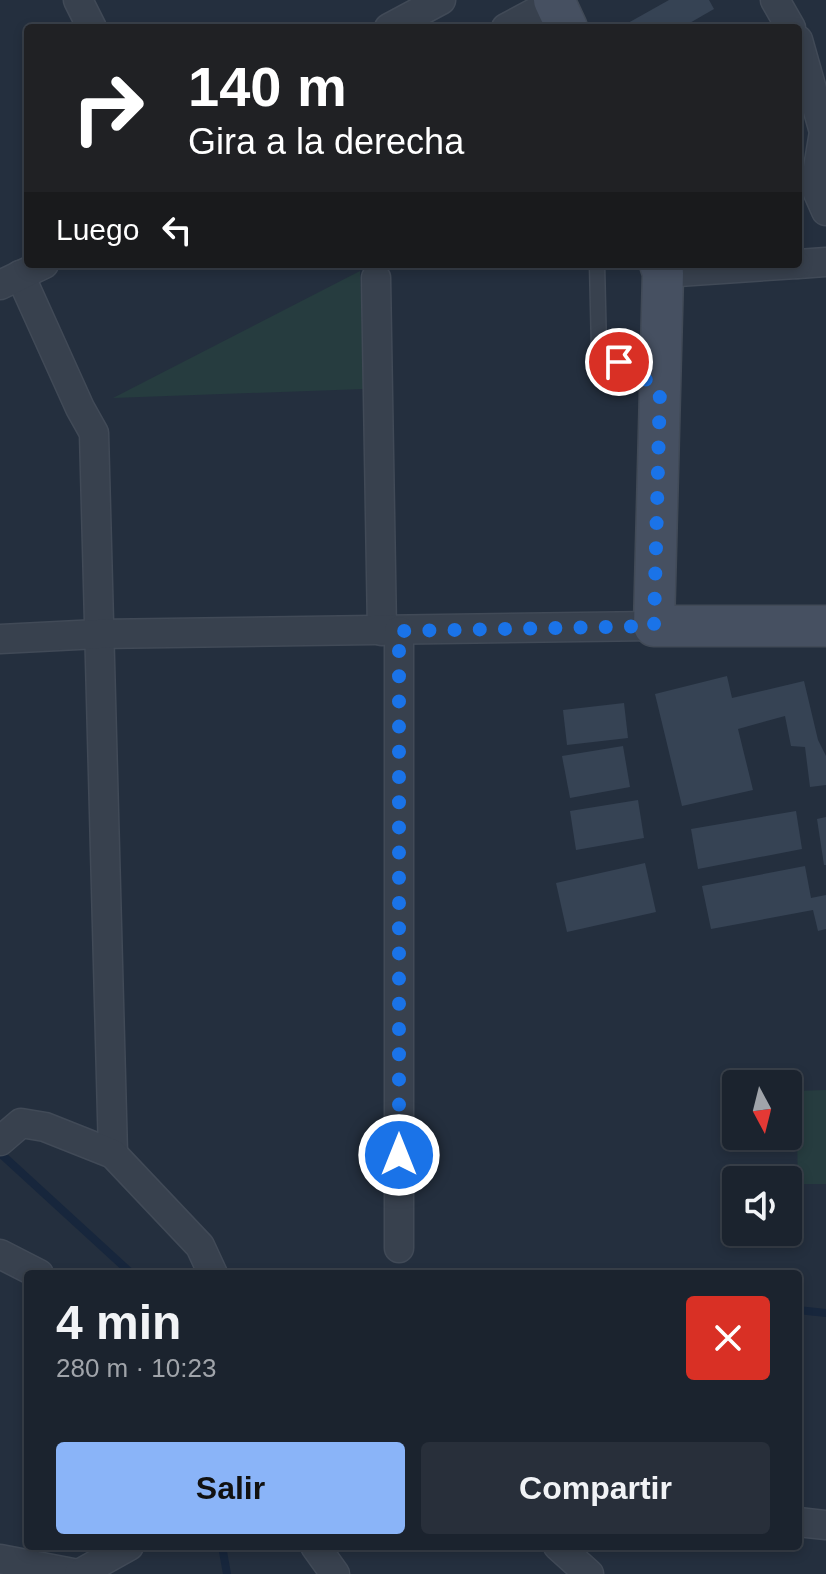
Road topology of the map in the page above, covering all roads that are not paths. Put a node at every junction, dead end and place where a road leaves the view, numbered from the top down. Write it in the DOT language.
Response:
graph roads {
  1 [pos="78,0"];
  2 [pos="441,0"];
  3 [pos="775,0"];
  4 [pos="557,6"];
  5 [pos="90,24"];
  6 [pos="396,24"];
  7 [pos="515,24"];
  8 [pos="789,24"];
  9 [pos="802,54"];
  10 [pos="826,211"];
  11 [pos="826,262"];
  12 [pos="802,264"];
  13 [pos="597,268"];
  14 [pos="662,268"];
  15 [pos="21,275"];
  16 [pos="376,278"];
  17 [pos="660,389"];
  18 [pos="654,626"];
  19 [pos="826,626"];
  20 [pos="390,631"];
  21 [pos="98,634"];
  22 [pos="0,639"];
  23 [pos="10,1132"];
  24 [pos="113,1154"];
  25 [pos="399,1248"];
  26 [pos="0,1254"];
  27 [pos="208,1262"];
  28 [pos="31,1270"];
  29 [pos="802,1522"];
  30 [pos="826,1525"];
  31 [pos="318,1550"];
  32 [pos="562,1550"];
  33 [pos="116,1556"];
  34 [pos="0,1559"];
  35 [pos="79,1574"];
  36 [pos="335,1574"];
  37 [pos="589,1574"];
  1 -- 5 [label="street"];
  2 -- 6 [label="street"];
  3 -- 8 [label="street"];
  4 -- 7 [label="street"];
  9 -- 10 [label="street"];
  11 -- 12 [label="street"];
  13 -- 17 [label="lane"];
  14 -- 17 [label="street"];
  15 -- 21 [label="street"];
  16 -- 20 [label="street"];
  17 -- 18 [label="street"];
  18 -- 19 [label="street"];
  18 -- 20 [label="street"];
  20 -- 21 [label="street"];
  20 -- 25 [label="street"];
  21 -- 22 [label="street"];
  21 -- 24 [label="street"];
  23 -- 24 [label="street"];
  24 -- 27 [label="street"];
  26 -- 28 [label="street"];
  29 -- 30 [label="street"];
  31 -- 36 [label="street"];
  32 -- 37 [label="street"];
  33 -- 35 [label="street"];
  34 -- 35 [label="street"];
}
